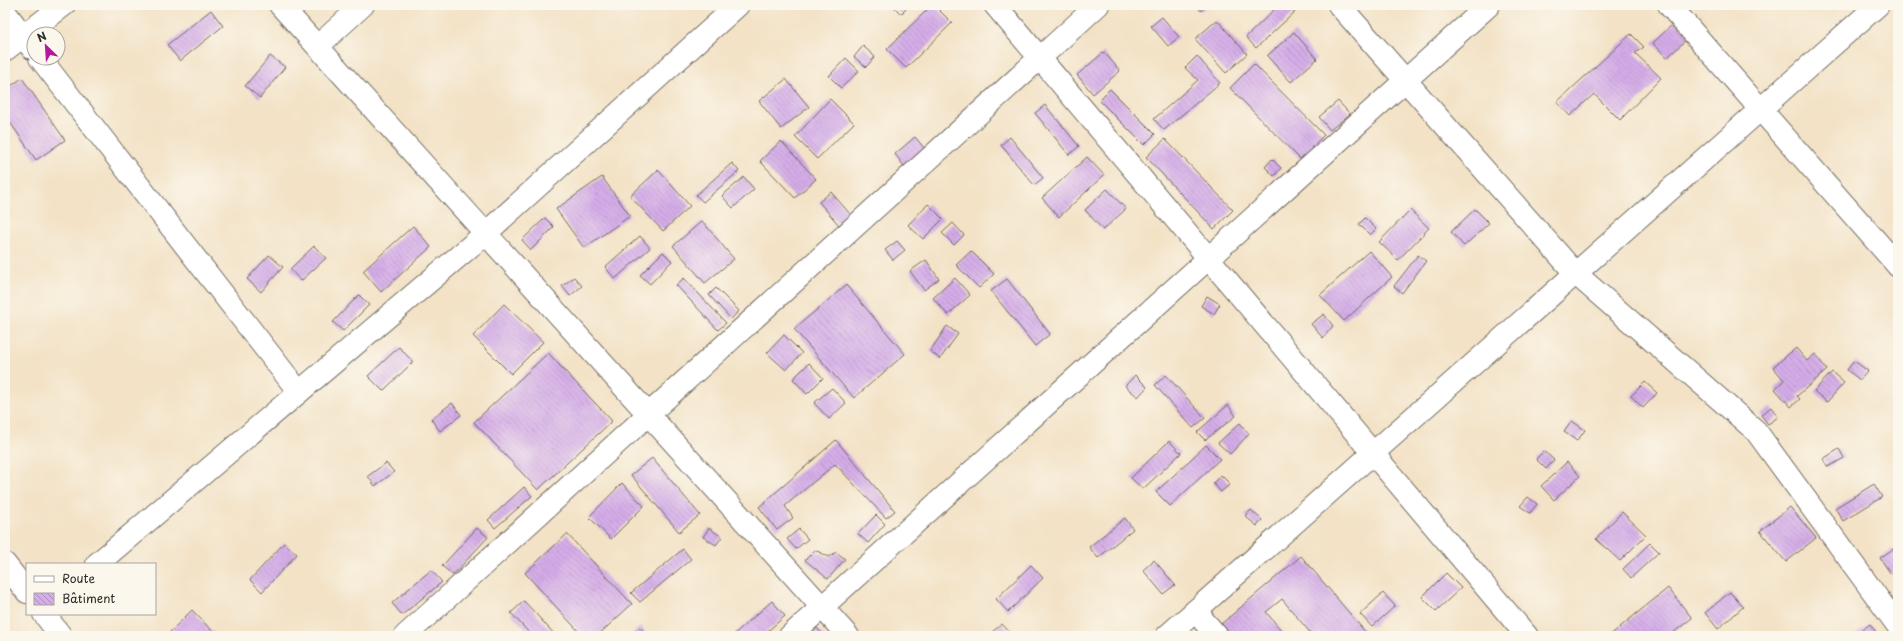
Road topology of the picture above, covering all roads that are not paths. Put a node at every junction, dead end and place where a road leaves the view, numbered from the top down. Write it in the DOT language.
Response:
graph roads {
  1 [pos="64,5"];
  2 [pos="280,5"];
  3 [pos="363,5"];
  4 [pos="738,5"];
  5 [pos="995,5"];
  6 [pos="1098,5"];
  7 [pos="1339,5"];
  8 [pos="1489,5"];
  9 [pos="1669,5"];
  10 [pos="1878,5"];
  11 [pos="5,12"];
  12 [pos="45,26"];
  13 [pos="26,39"];
  14 [pos="26,44"];
  15 [pos="318,46"];
  16 [pos="5,50"];
  17 [pos="1040,58"];
  18 [pos="46,66"];
  19 [pos="1406,80"];
  20 [pos="1760,109"];
  21 [pos="486,233"];
  22 [pos="1209,258"];
  23 [pos="1898,266"];
  24 [pos="1576,274"];
  25 [pos="299,392"];
  26 [pos="648,413"];
  27 [pos="1373,453"];
  28 [pos="98,563"];
  29 [pos="5,564"];
  30 [pos="26,591"];
  31 [pos="822,607"];
  32 [pos="1195,611"];
  33 [pos="45,615"];
  34 [pos="1898,626"];
  35 [pos="61,636"];
  36 [pos="404,636"];
  37 [pos="790,636"];
  38 [pos="848,636"];
  39 [pos="1167,636"];
  40 [pos="1217,636"];
  41 [pos="1527,636"];
  1 -- 12 [label="street"];
  2 -- 15 [label="street"];
  3 -- 15 [label="street"];
  4 -- 21 [label="street"];
  5 -- 17 [label="street"];
  6 -- 17 [label="street"];
  7 -- 19 [label="street"];
  8 -- 19 [label="street"];
  9 -- 20 [label="street"];
  10 -- 20 [label="street"];
  11 -- 13 [label="street"];
  14 -- 16 [label="street"];
  15 -- 21 [label="street"];
  17 -- 22 [label="street"];
  17 -- 26 [label="street"];
  18 -- 25 [label="street"];
  19 -- 22 [label="street"];
  19 -- 24 [label="street"];
  20 -- 23 [label="street"];
  20 -- 24 [label="street"];
  21 -- 25 [label="street"];
  21 -- 26 [label="street"];
  22 -- 27 [label="street"];
  22 -- 31 [label="street"];
  24 -- 27 [label="street"];
  24 -- 34 [label="street"];
  25 -- 28 [label="street"];
  26 -- 31 [label="street"];
  26 -- 36 [label="street"];
  27 -- 32 [label="street"];
  27 -- 41 [label="street"];
  29 -- 30 [label="street"];
  31 -- 37 [label="street"];
  31 -- 38 [label="street"];
  32 -- 39 [label="street"];
  32 -- 40 [label="street"];
  33 -- 35 [label="street"];
}
